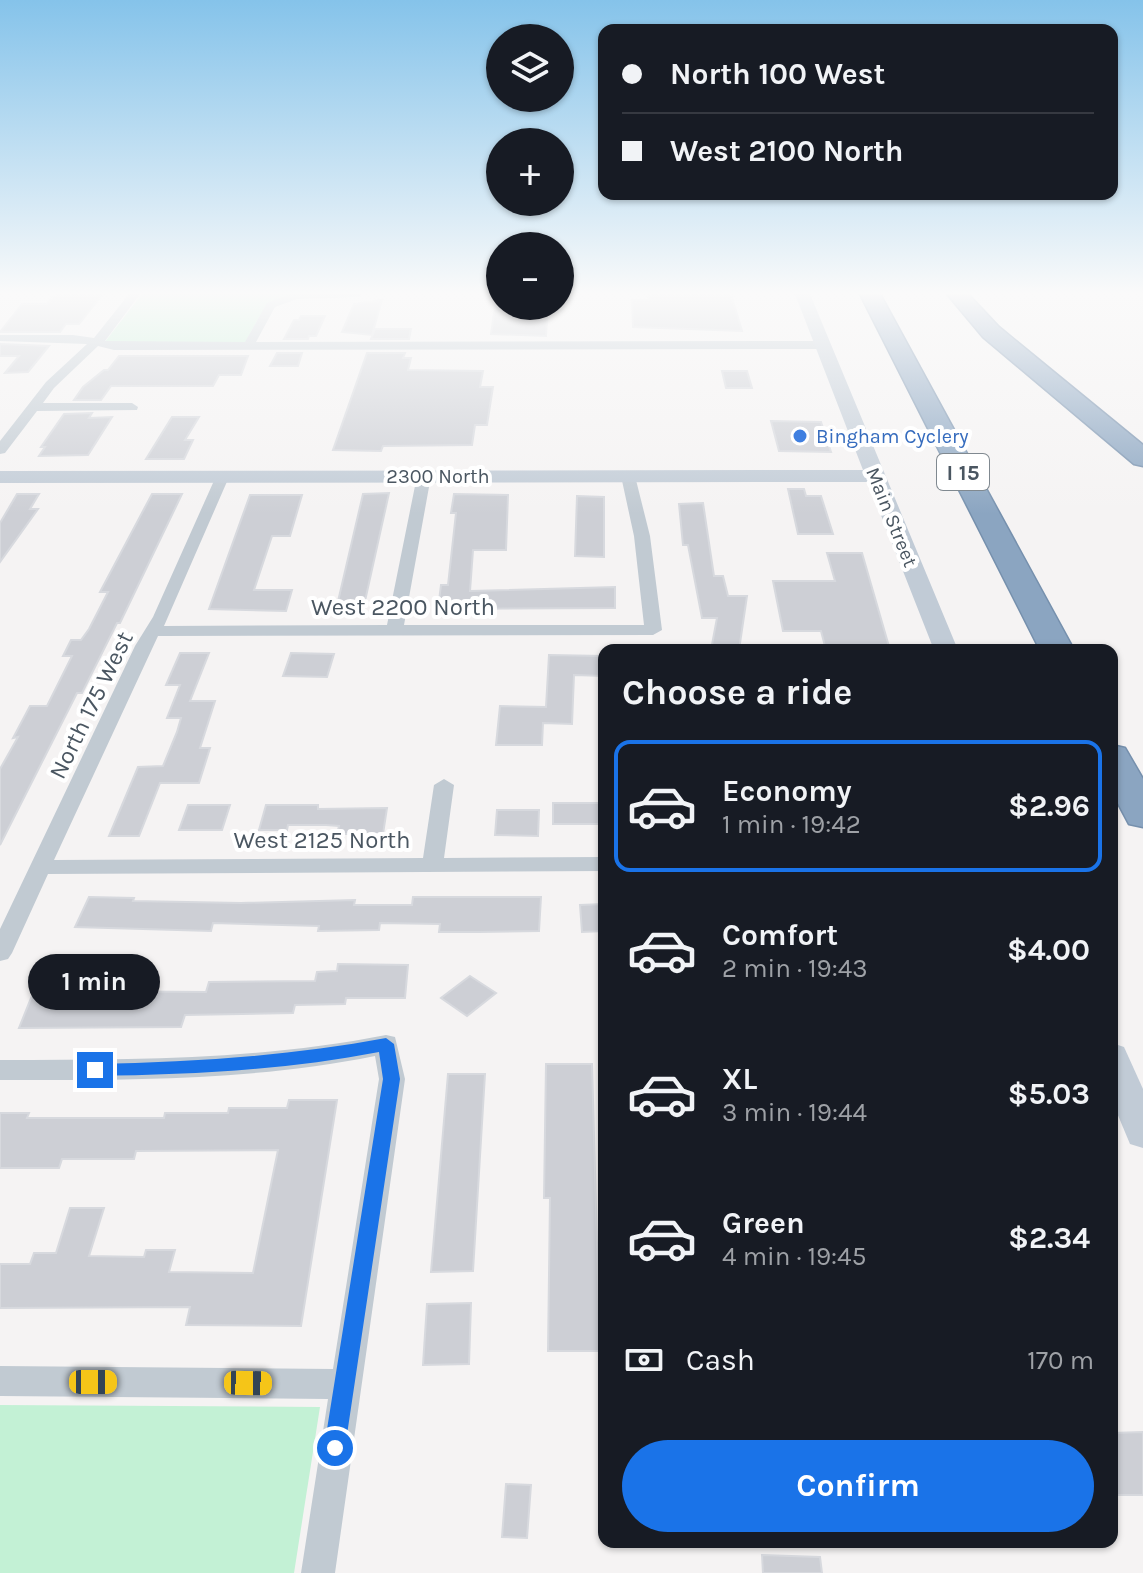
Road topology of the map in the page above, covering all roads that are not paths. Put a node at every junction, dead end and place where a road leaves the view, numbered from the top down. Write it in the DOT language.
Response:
graph roads {
  1 [pos="69,367"];
  2 [pos="831,367"];
  3 [pos="909,367"];
  4 [pos="1034,367"];
  5 [pos="33,407"];
  6 [pos="132,407"];
  7 [pos="0,450"];
  8 [pos="1143,458"];
  9 [pos="424,476"];
  10 [pos="628,476"];
  11 [pos="875,476"];
  12 [pos="0,477"];
  13 [pos="222,477"];
  14 [pos="153,631"];
  15 [pos="394,631"];
  16 [pos="944,644"];
  17 [pos="1054,644"];
  18 [pos="1118,767"];
  19 [pos="444,785"];
  20 [pos="1143,815"];
  21 [pos="598,864"];
  22 [pos="432,866"];
  23 [pos="41,867"];
  24 [pos="0,953"];
  25 [pos="0,1070"];
  26 [pos="1118,1072"];
  27 [pos="1143,1133"];
  28 [pos="0,1381"];
  29 [pos="347,1384"];
  30 [pos="318,1573"];
  1 -- 5 [label="street"];
  2 -- 11 [label="main road, Main Street"];
  3 -- 17 [label="highway, I 15"];
  4 -- 8 [label="highway"];
  5 -- 6 [label="street"];
  5 -- 7 [label="street"];
  9 -- 10 [label="main road, 2300 North"];
  9 -- 13 [label="main road, 2300 North"];
  9 -- 15 [label="street"];
  10 -- 11 [label="main road, 2300 North"];
  10 -- 15 [label="street, West 2200 North"];
  11 -- 16 [label="main road, Main Street"];
  12 -- 13 [label="main road, 2300 North"];
  13 -- 14 [label="street, North 175 West"];
  14 -- 15 [label="street, West 2200 North"];
  14 -- 23 [label="street, North 175 West"];
  18 -- 20 [label="highway"];
  19 -- 22 [label="street"];
  21 -- 22 [label="street, West 2125 North"];
  22 -- 23 [label="street, West 2125 North"];
  23 -- 24 [label="street, North 175 West"];
  25 -- 29 [label="street"];
  26 -- 27 [label="main road"];
  28 -- 29 [label="street"];
  29 -- 30 [label="street"];
}
